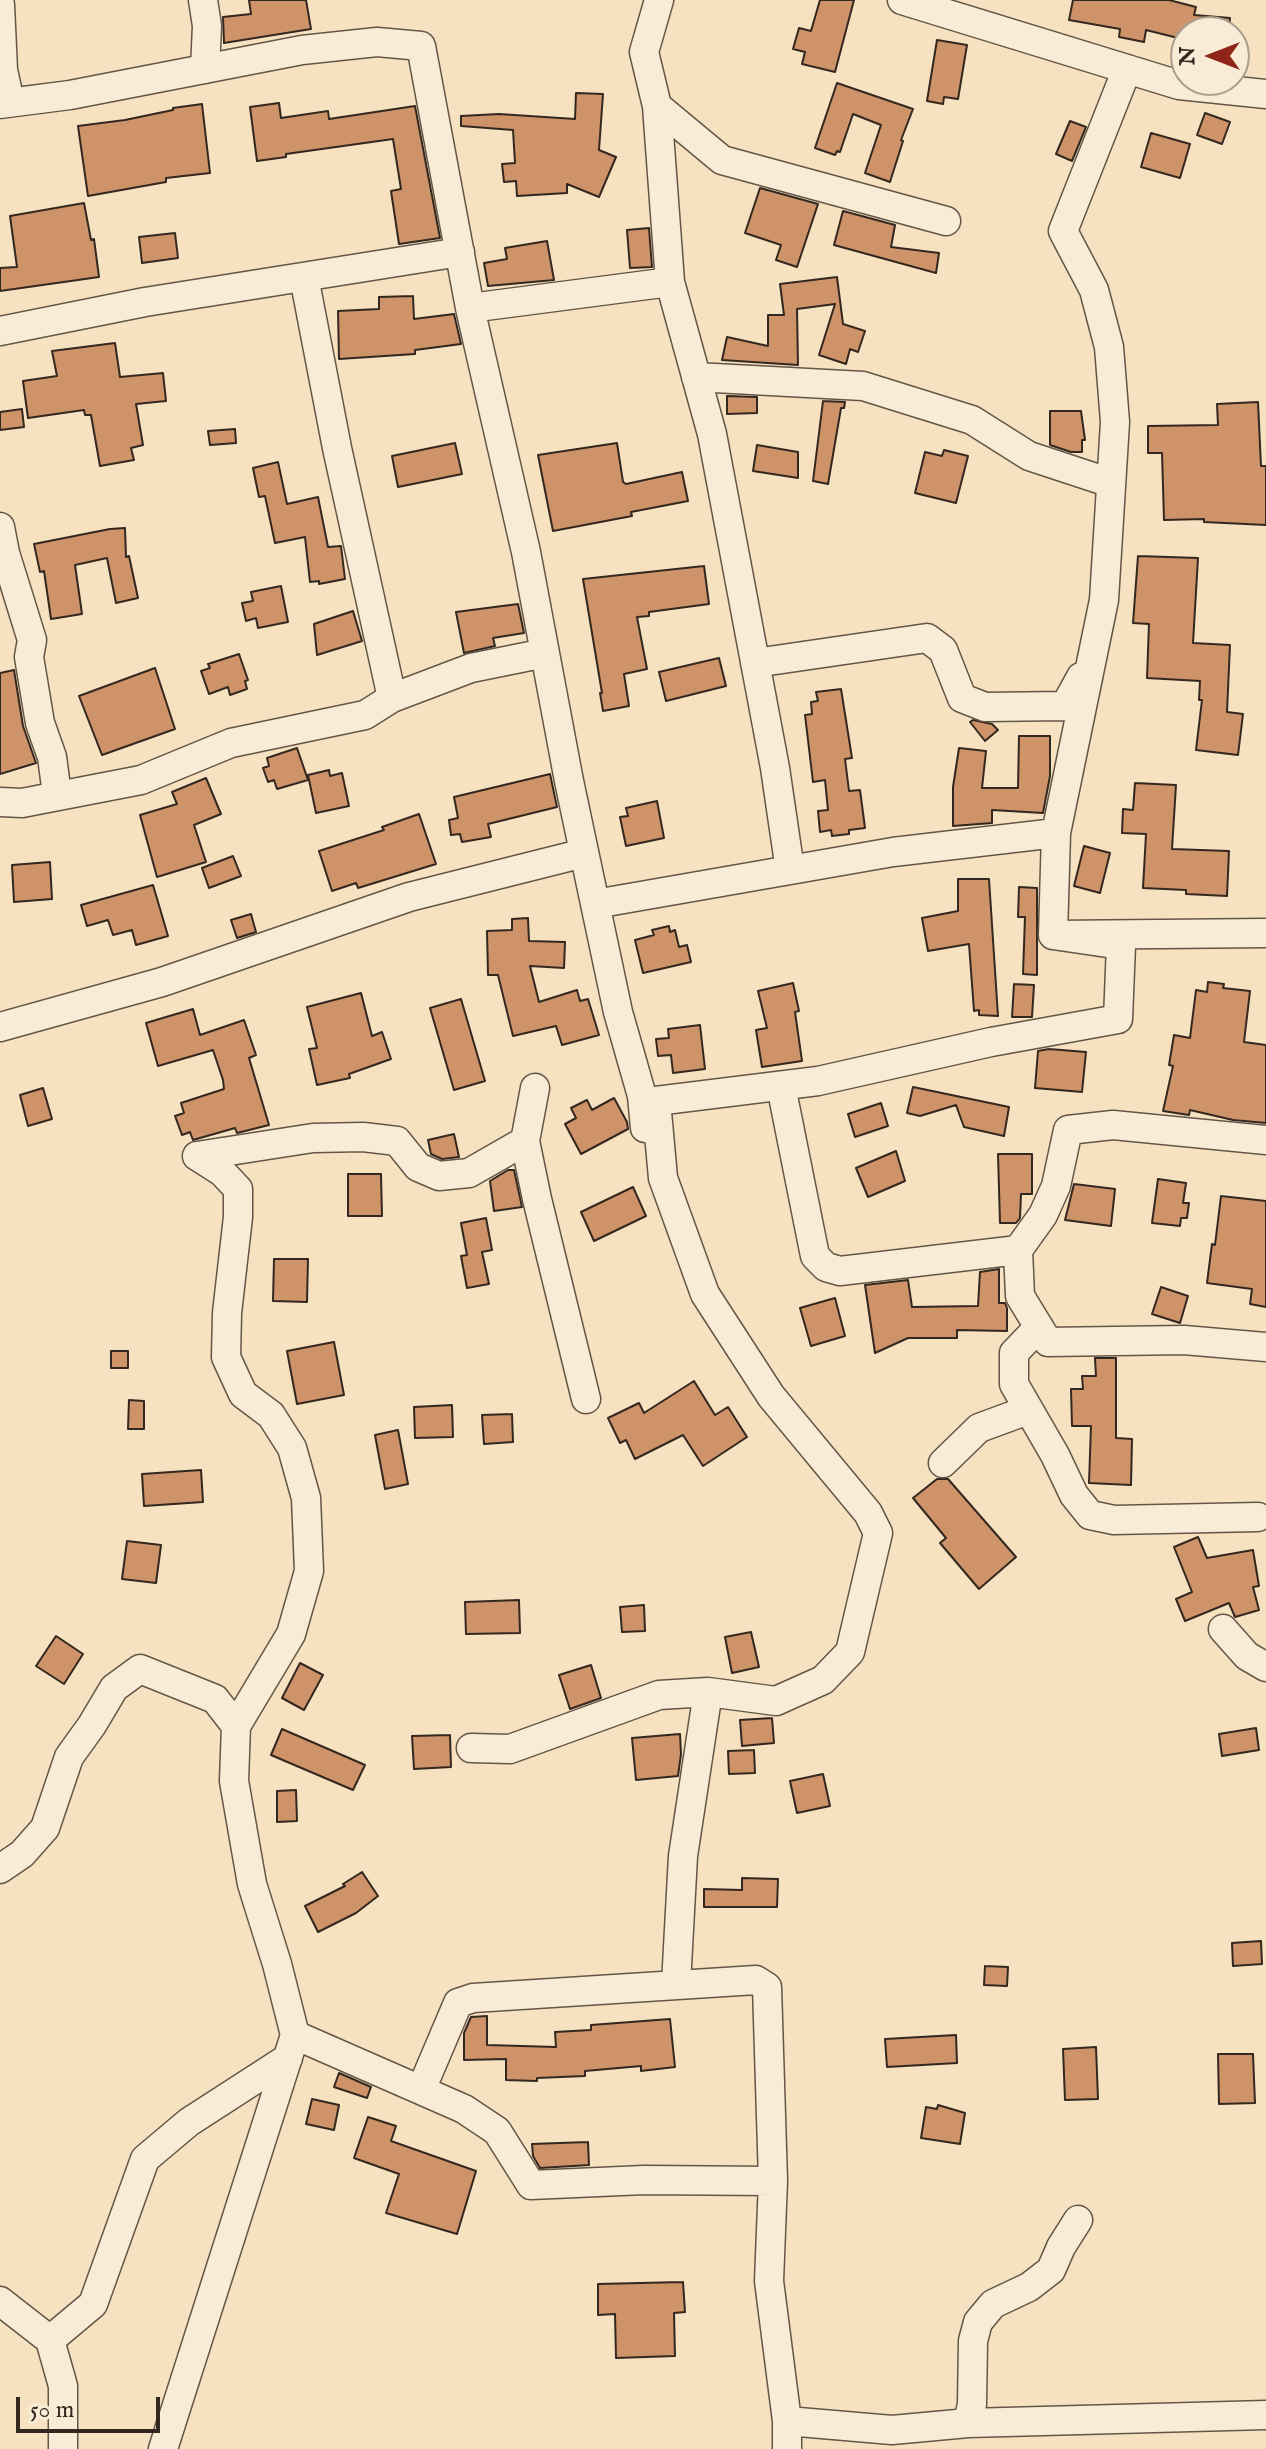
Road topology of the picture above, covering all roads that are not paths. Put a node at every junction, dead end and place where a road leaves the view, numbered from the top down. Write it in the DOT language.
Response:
graph roads {
  1 [pos="203,0"];
  2 [pos="659,0"];
  3 [pos="902,0"];
  4 [pos="0,5"];
  5 [pos="205,69"];
  6 [pos="1127,69"];
  7 [pos="1266,94"];
  8 [pos="5,103"];
  9 [pos="657,106"];
  10 [pos="946,221"];
  11 [pos="460,252"];
  12 [pos="304,277"];
  13 [pos="670,282"];
  14 [pos="470,308"];
  15 [pos="0,331"];
  16 [pos="696,377"];
  17 [pos="1111,483"];
  18 [pos="0,527"];
  19 [pos="1104,600"];
  20 [pos="545,653"];
  21 [pos="755,663"];
  22 [pos="392,698"];
  23 [pos="57,794"];
  24 [pos="0,802"];
  25 [pos="1056,833"];
  26 [pos="584,853"];
  27 [pos="790,870"];
  28 [pos="595,904"];
  29 [pos="1266,933"];
  30 [pos="1053,935"];
  31 [pos="0,1027"];
  32 [pos="781,1086"];
  33 [pos="535,1088"];
  34 [pos="1266,1140"];
  35 [pos="525,1141"];
  36 [pos="647,1153"];
  37 [pos="1018,1250"];
  38 [pos="1039,1327"];
  39 [pos="1266,1347"];
  40 [pos="586,1399"];
  41 [pos="1028,1410"];
  42 [pos="943,1463"];
  43 [pos="1258,1517"];
  44 [pos="1223,1629"];
  45 [pos="1266,1667"];
  46 [pos="708,1692"];
  47 [pos="236,1726"];
  48 [pos="471,1748"];
  49 [pos="0,1869"];
  50 [pos="676,1984"];
  51 [pos="292,2047"];
  52 [pos="421,2090"];
  53 [pos="773,2181"];
  54 [pos="1078,2220"];
  55 [pos="0,2301"];
  56 [pos="50,2340"];
  57 [pos="1266,2415"];
  58 [pos="968,2423"];
  59 [pos="787,2435"];
  60 [pos="63,2449"];
  61 [pos="163,2449"];
  1 -- 5 [label="street"];
  2 -- 9 [label="street"];
  3 -- 6 [label="street"];
  4 -- 8 [label="street"];
  5 -- 8 [label="street"];
  5 -- 11 [label="street"];
  6 -- 7 [label="street"];
  6 -- 17 [label="street"];
  9 -- 10 [label="street"];
  9 -- 13 [label="street"];
  11 -- 12 [label="street"];
  11 -- 14 [label="street"];
  12 -- 15 [label="street"];
  12 -- 22 [label="street"];
  13 -- 14 [label="street"];
  13 -- 16 [label="street"];
  14 -- 20 [label="street"];
  16 -- 17 [label="street"];
  16 -- 21 [label="street"];
  17 -- 19 [label="street"];
  18 -- 23 [label="street"];
  19 -- 21 [label="street"];
  19 -- 25 [label="street"];
  20 -- 22 [label="street"];
  20 -- 26 [label="street"];
  21 -- 27 [label="street"];
  22 -- 23 [label="street"];
  23 -- 24 [label="street"];
  25 -- 27 [label="street"];
  25 -- 30 [label="street"];
  26 -- 28 [label="street"];
  26 -- 31 [label="street"];
  27 -- 28 [label="street"];
  28 -- 36 [label="street"];
  29 -- 30 [label="street"];
  30 -- 32 [label="street"];
  32 -- 37 [label="street"];
  32 -- 46 [label="street"];
  33 -- 35 [label="street"];
  34 -- 37 [label="street"];
  35 -- 40 [label="street"];
  35 -- 47 [label="street"];
  37 -- 38 [label="street"];
  38 -- 39 [label="street"];
  38 -- 41 [label="street"];
  41 -- 42 [label="street"];
  41 -- 43 [label="street"];
  44 -- 45 [label="street"];
  46 -- 48 [label="street"];
  46 -- 50 [label="street"];
  47 -- 49 [label="street"];
  47 -- 51 [label="street"];
  50 -- 52 [label="street"];
  50 -- 53 [label="street"];
  51 -- 52 [label="street"];
  51 -- 56 [label="street"];
  51 -- 61 [label="street"];
  52 -- 53 [label="street"];
  53 -- 59 [label="street"];
  54 -- 58 [label="street"];
  55 -- 56 [label="street"];
  56 -- 60 [label="street"];
  57 -- 58 [label="street"];
  58 -- 59 [label="street"];
}
